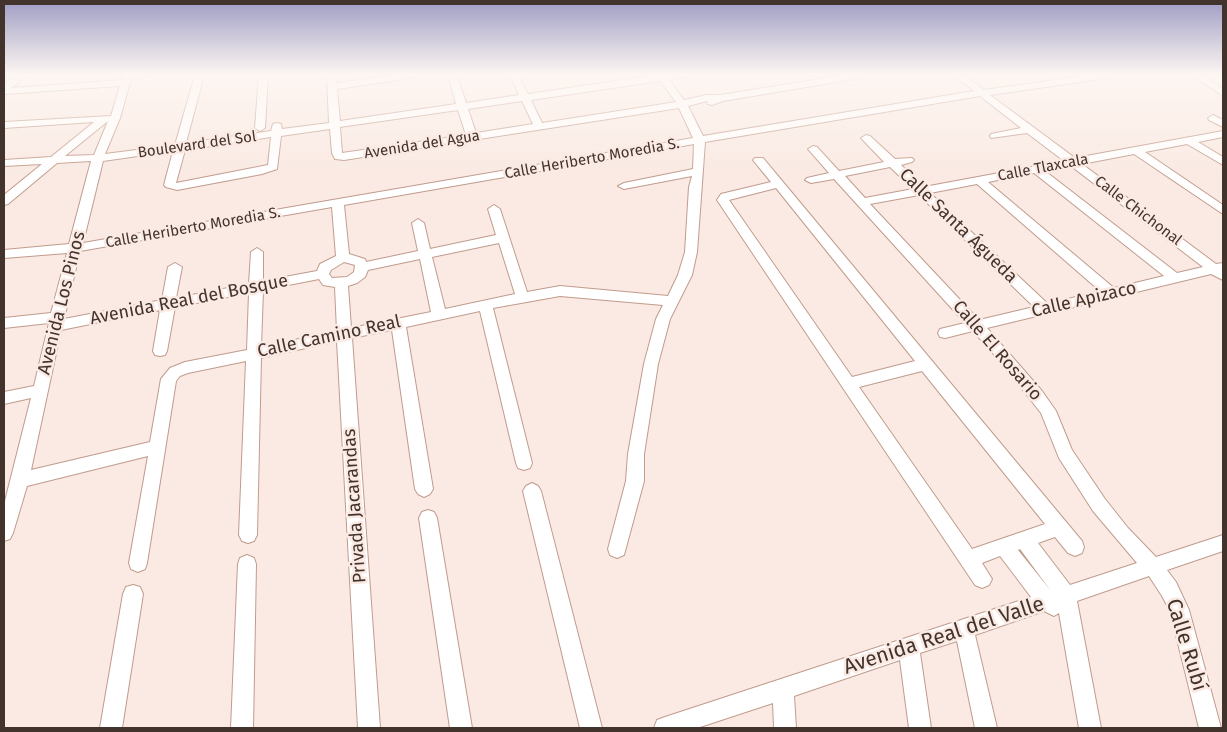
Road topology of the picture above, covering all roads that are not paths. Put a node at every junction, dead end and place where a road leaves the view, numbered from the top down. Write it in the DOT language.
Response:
graph roads {
  1 [pos="114,109"];
  2 [pos="190,109"];
  3 [pos="261,109"];
  4 [pos="333,109"];
  5 [pos="417,109"];
  6 [pos="462,109"];
  7 [pos="530,109"];
  8 [pos="650,109"];
  9 [pos="685,109"];
  10 [pos="885,109"];
  11 [pos="1004,109"];
  12 [pos="110,118"];
  13 [pos="1213,118"];
  14 [pos="334,121"];
  15 [pos="1223,124"];
  16 [pos="4,125"];
  17 [pos="539,127"];
  18 [pos="260,128"];
  19 [pos="1030,129"];
  20 [pos="277,130"];
  21 [pos="1223,134"];
  22 [pos="995,136"];
  23 [pos="472,138"];
  24 [pos="866,138"];
  25 [pos="700,140"];
  26 [pos="1188,140"];
  27 [pos="180,144"];
  28 [pos="812,149"];
  29 [pos="1135,150"];
  30 [pos="99,156"];
  31 [pos="55,160"];
  32 [pos="759,160"];
  33 [pos="908,160"];
  34 [pos="1073,162"];
  35 [pos="1223,162"];
  36 [pos="4,163"];
  37 [pos="893,163"];
  38 [pos="1036,169"];
  39 [pos="699,171"];
  40 [pos="837,175"];
  41 [pos="811,180"];
  42 [pos="979,180"];
  43 [pos="779,184"];
  44 [pos="624,186"];
  45 [pos="922,191"];
  46 [pos="4,201"];
  47 [pos="862,202"];
  48 [pos="338,203"];
  49 [pos="494,209"];
  50 [pos="1223,210"];
  51 [pos="418,223"];
  52 [pos="503,238"];
  53 [pos="76,248"];
  54 [pos="257,252"];
  55 [pos="4,254"];
  56 [pos="426,254"];
  57 [pos="343,258"];
  58 [pos="175,267"];
  59 [pos="362,267"];
  60 [pos="1220,271"];
  61 [pos="322,274"];
  62 [pos="1176,278"];
  63 [pos="341,284"];
  64 [pos="256,287"];
  65 [pos="1112,294"];
  66 [pos="522,296"];
  67 [pos="670,302"];
  68 [pos="168,304"];
  69 [pos="484,304"];
  70 [pos="1045,310"];
  71 [pos="439,314"];
  72 [pos="56,322"];
  73 [pos="4,323"];
  74 [pos="398,323"];
  75 [pos="976,326"];
  76 [pos="945,333"];
  77 [pos="344,334"];
  78 [pos="160,351"];
  79 [pos="254,353"];
  80 [pos="926,364"];
  81 [pos="848,384"];
  82 [pos="42,390"];
  83 [pos="4,398"];
  84 [pos="157,448"];
  85 [pos="524,463"];
  86 [pos="20,480"];
  87 [pos="424,489"];
  88 [pos="532,491"];
  89 [pos="428,518"];
  90 [pos="1059,527"];
  91 [pos="4,534"];
  92 [pos="248,535"];
  93 [pos="1024,539"];
  94 [pos="1223,543"];
  95 [pos="1004,546"];
  96 [pos="1075,547"];
  97 [pos="617,549"];
  98 [pos="968,559"];
  99 [pos="138,563"];
  100 [pos="247,564"];
  101 [pos="1153,567"];
  102 [pos="982,579"];
  103 [pos="133,594"];
  104 [pos="1066,595"];
  105 [pos="1046,602"];
  106 [pos="1070,616"];
  107 [pos="964,629"];
  108 [pos="909,647"];
  109 [pos="783,689"];
  110 [pos="111,728"];
  111 [pos="242,728"];
  112 [pos="369,728"];
  113 [pos="461,728"];
  114 [pos="591,728"];
  115 [pos="665,728"];
  116 [pos="784,728"];
  117 [pos="920,728"];
  118 [pos="986,728"];
  119 [pos="1090,728"];
  120 [pos="1210,728"];
  1 -- 12 [label="street, Avenida Los Pinos"];
  2 -- 27 [label="street"];
  3 -- 18 [label="street"];
  4 -- 14 [label="street"];
  5 -- 14 [label="street, Boulevard del Sol"];
  6 -- 23 [label="street"];
  7 -- 17 [label="street"];
  8 -- 17 [label="street, Avenida del Agua"];
  9 -- 25 [label="street"];
  10 -- 25 [label="street, Calle Heriberto Moredia S."];
  11 -- 19 [label="street, Calle Chichonal"];
  12 -- 16 [label="street"];
  12 -- 30 [label="street, Avenida Los Pinos"];
  12 -- 31 [label="street"];
  13 -- 15 [label="street"];
  14 -- 20 [label="street, Boulevard del Sol"];
  14 -- 23 [label="street, Avenida del Agua"];
  17 -- 23 [label="street, Avenida del Agua"];
  18 -- 20 [label="street, Boulevard del Sol"];
  18 -- 27 [label="street, Boulevard del Sol"];
  19 -- 22 [label="street"];
  19 -- 34 [label="street, Calle Chichonal"];
  20 -- 27 [label="street, Boulevard del Sol"];
  20 -- 27 [label="street"];
  21 -- 26 [label="street, Calle Tlaxcala"];
  24 -- 37 [label="street, Calle Santa Águeda"];
  25 -- 39 [label="street"];
  25 -- 48 [label="street, Calle Heriberto Moredia S."];
  26 -- 29 [label="street, Calle Tlaxcala"];
  26 -- 35 [label="street"];
  27 -- 30 [label="street, Boulevard del Sol"];
  28 -- 40 [label="street, Calle El Rosario"];
  29 -- 34 [label="street, Calle Tlaxcala"];
  29 -- 50 [label="street"];
  30 -- 31 [label="street, Boulevard del Sol"];
  30 -- 53 [label="street, Avenida Los Pinos"];
  31 -- 36 [label="street, Boulevard del Sol"];
  31 -- 46 [label="street"];
  32 -- 43 [label="street"];
  33 -- 37 [label="street"];
  34 -- 38 [label="street, Calle Tlaxcala"];
  34 -- 60 [label="street, Calle Chichonal"];
  37 -- 40 [label="street"];
  37 -- 45 [label="street, Calle Santa Águeda"];
  38 -- 42 [label="street, Calle Tlaxcala"];
  38 -- 62 [label="street"];
  39 -- 44 [label="street"];
  39 -- 67 [label="street"];
  40 -- 41 [label="street"];
  40 -- 47 [label="street, Calle El Rosario"];
  42 -- 45 [label="street, Calle Tlaxcala"];
  42 -- 65 [label="street"];
  43 -- 80 [label="street"];
  43 -- 81 [label="street"];
  45 -- 47 [label="street, Calle Tlaxcala"];
  45 -- 70 [label="street, Calle Santa Águeda"];
  47 -- 75 [label="street, Calle El Rosario"];
  48 -- 53 [label="street, Calle Heriberto Moredia S."];
  48 -- 57 [label="street"];
  49 -- 52 [label="street"];
  51 -- 56 [label="street"];
  52 -- 56 [label="street"];
  52 -- 66 [label="street"];
  53 -- 55 [label="street, Calle Heriberto Moredia S."];
  53 -- 72 [label="street, Avenida Los Pinos"];
  54 -- 64 [label="street"];
  56 -- 59 [label="street"];
  56 -- 71 [label="street"];
  57 -- 59 [label="street"];
  57 -- 61 [label="street"];
  58 -- 68 [label="street"];
  59 -- 63 [label="street"];
  60 -- 62 [label="street, Calle Apizaco"];
  61 -- 63 [label="street"];
  61 -- 64 [label="street, Avenida Real del Bosque"];
  62 -- 65 [label="street, Calle Apizaco"];
  63 -- 77 [label="street, Privada Jacarandas"];
  64 -- 68 [label="street, Avenida Real del Bosque"];
  64 -- 79 [label="street"];
  65 -- 70 [label="street, Calle Apizaco"];
  66 -- 67 [label="street, Calle Camino Real"];
  66 -- 69 [label="street, Calle Camino Real"];
  67 -- 97 [label="street"];
  68 -- 72 [label="street, Avenida Real del Bosque"];
  68 -- 78 [label="street"];
  69 -- 71 [label="street, Calle Camino Real"];
  69 -- 85 [label="street"];
  70 -- 75 [label="street, Calle Apizaco"];
  71 -- 74 [label="street, Calle Camino Real"];
  72 -- 73 [label="street, Avenida Real del Bosque"];
  72 -- 82 [label="street, Avenida Los Pinos"];
  74 -- 77 [label="street, Calle Camino Real"];
  74 -- 87 [label="street"];
  75 -- 76 [label="street, Calle Apizaco"];
  75 -- 101 [label="street, Calle El Rosario"];
  77 -- 79 [label="street, Calle Camino Real"];
  77 -- 112 [label="street, Privada Jacarandas"];
  79 -- 84 [label="street, Calle Camino Real"];
  79 -- 92 [label="street"];
  80 -- 81 [label="street"];
  80 -- 90 [label="street"];
  81 -- 98 [label="street"];
  82 -- 83 [label="street"];
  82 -- 86 [label="street, Avenida Los Pinos"];
  84 -- 86 [label="street"];
  84 -- 99 [label="street"];
  86 -- 91 [label="street, Avenida Los Pinos"];
  88 -- 114 [label="street"];
  89 -- 113 [label="street"];
  90 -- 93 [label="street"];
  90 -- 96 [label="street"];
  93 -- 95 [label="street"];
  93 -- 104 [label="street"];
  94 -- 101 [label="street, Avenida Real del Valle"];
  95 -- 98 [label="street"];
  95 -- 105 [label="street"];
  98 -- 102 [label="street"];
  100 -- 111 [label="street"];
  101 -- 104 [label="street, Avenida Real del Valle"];
  101 -- 120 [label="street, Calle Rubí"];
  103 -- 110 [label="street"];
  104 -- 105 [label="street, Avenida Real del Valle"];
  104 -- 106 [label="street"];
  105 -- 106 [label="street"];
  105 -- 107 [label="street, Avenida Real del Valle"];
  106 -- 119 [label="street"];
  107 -- 108 [label="street, Avenida Real del Valle"];
  107 -- 118 [label="street"];
  108 -- 109 [label="street, Avenida Real del Valle"];
  108 -- 117 [label="street"];
  109 -- 115 [label="street, Avenida Real del Valle"];
  109 -- 116 [label="street"];
}
